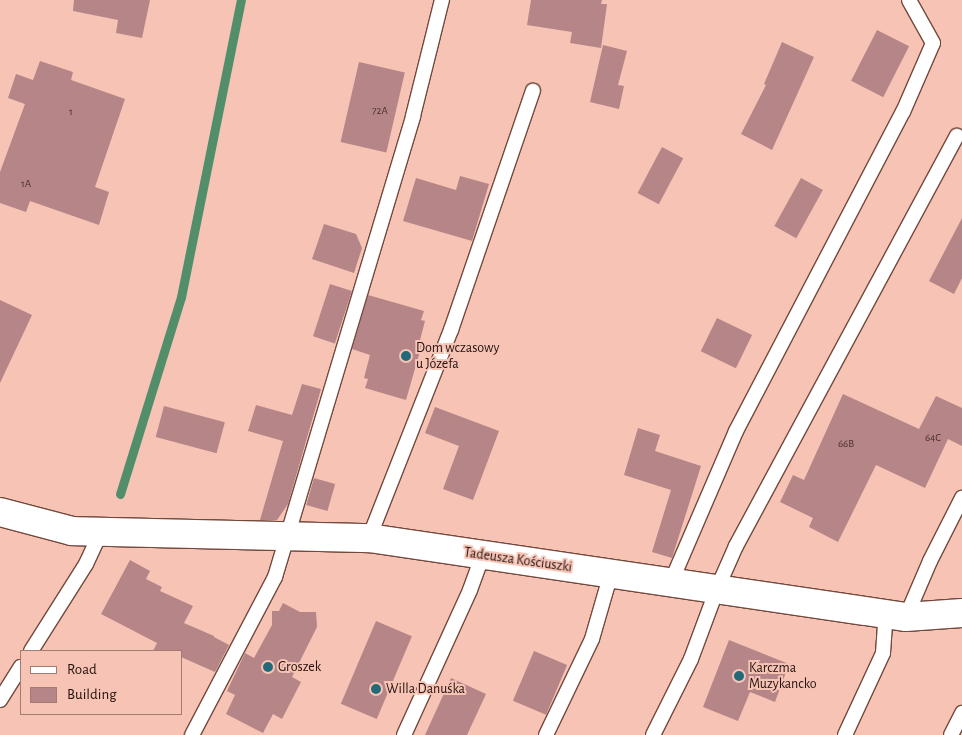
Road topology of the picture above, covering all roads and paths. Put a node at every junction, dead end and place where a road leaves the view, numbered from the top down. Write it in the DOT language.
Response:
graph roads {
  1 [pos="442,0"];
  2 [pos="909,0"];
  3 [pos="533,91"];
  4 [pos="958,136"];
  5 [pos="962,498"];
  6 [pos="0,512"];
  7 [pos="101,532"];
  8 [pos="287,537"];
  9 [pos="369,538"];
  10 [pos="483,555"];
  11 [pos="611,573"];
  12 [pos="671,582"];
  13 [pos="717,589"];
  14 [pos="962,613"];
  15 [pos="896,616"];
  16 [pos="32,650"];
  17 [pos="20,668"];
  18 [pos="0,700"];
  19 [pos="962,713"];
  20 [pos="192,735"];
  21 [pos="404,735"];
  22 [pos="546,735"];
  23 [pos="653,735"];
  24 [pos="845,735"];
  25 [pos="951,735"];
  1 -- 8 [label="lane"];
  2 -- 12 [label="lane"];
  3 -- 9 [label="lane"];
  4 -- 13 [label="lane"];
  5 -- 15 [label="lane"];
  6 -- 7 [label="street, Tadeusza Kościuszki"];
  7 -- 8 [label="street, Tadeusza Kościuszki"];
  7 -- 16 [label="lane"];
  8 -- 9 [label="street, Tadeusza Kościuszki"];
  8 -- 20 [label="lane"];
  9 -- 10 [label="street, Tadeusza Kościuszki"];
  10 -- 11 [label="street, Tadeusza Kościuszki"];
  10 -- 21 [label="lane"];
  11 -- 12 [label="street, Tadeusza Kościuszki"];
  11 -- 22 [label="lane"];
  12 -- 13 [label="street, Tadeusza Kościuszki"];
  13 -- 15 [label="street, Tadeusza Kościuszki"];
  13 -- 23 [label="lane"];
  14 -- 15 [label="street, Tadeusza Kościuszki"];
  15 -- 24 [label="lane"];
  17 -- 18 [label="lane"];
  19 -- 25 [label="lane"];
}
